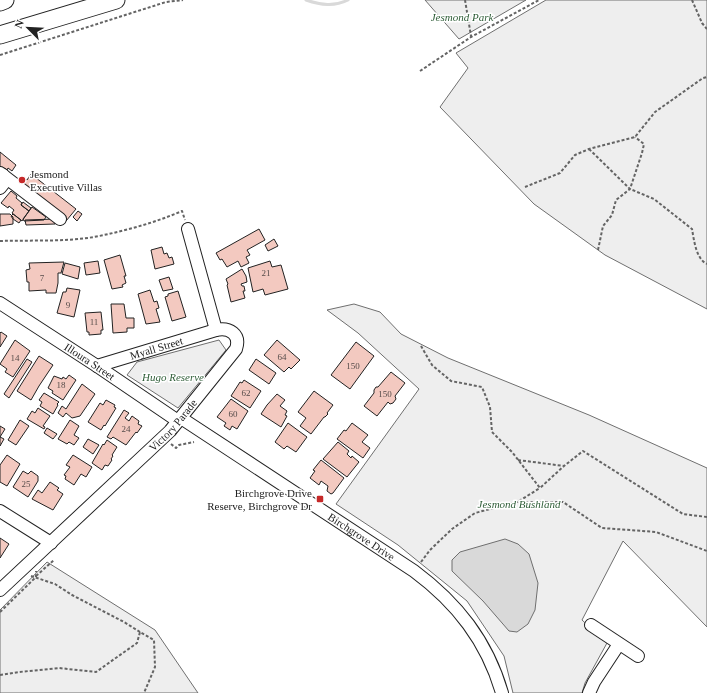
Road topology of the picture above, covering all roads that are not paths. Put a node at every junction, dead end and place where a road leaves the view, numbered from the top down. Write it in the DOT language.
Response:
graph roads {
  1 [pos="5,0"];
  2 [pos="116,0"];
  3 [pos="0,2"];
  4 [pos="0,35"];
  5 [pos="2,174"];
  6 [pos="0,188"];
  7 [pos="60,219"];
  8 [pos="188,229"];
  9 [pos="0,303"];
  10 [pos="216,330"];
  11 [pos="97,366"];
  12 [pos="180,420"];
  13 [pos="0,511"];
  14 [pos="51,543"];
  15 [pos="0,590"];
  16 [pos="591,625"];
  17 [pos="619,644"];
  18 [pos="638,656"];
  19 [pos="502,693"];
  20 [pos="589,693"];
  1 -- 3 [label="highway"];
  2 -- 4 [label="highway"];
  5 -- 6 [label="street"];
  5 -- 7 [label="street"];
  8 -- 10 [label="street"];
  9 -- 11 [label="street, Illoura Street"];
  10 -- 11 [label="street, Myall Street"];
  10 -- 12 [label="street, Victory Parade"];
  11 -- 12 [label="street, Illoura Street"];
  12 -- 14 [label="street, Victory Parade"];
  12 -- 19 [label="street, Birchgrove Drive"];
  13 -- 14 [label="street"];
  14 -- 15 [label="street, Victory Parade"];
  16 -- 17 [label="street"];
  17 -- 18 [label="street"];
  17 -- 20 [label="street"];
}
